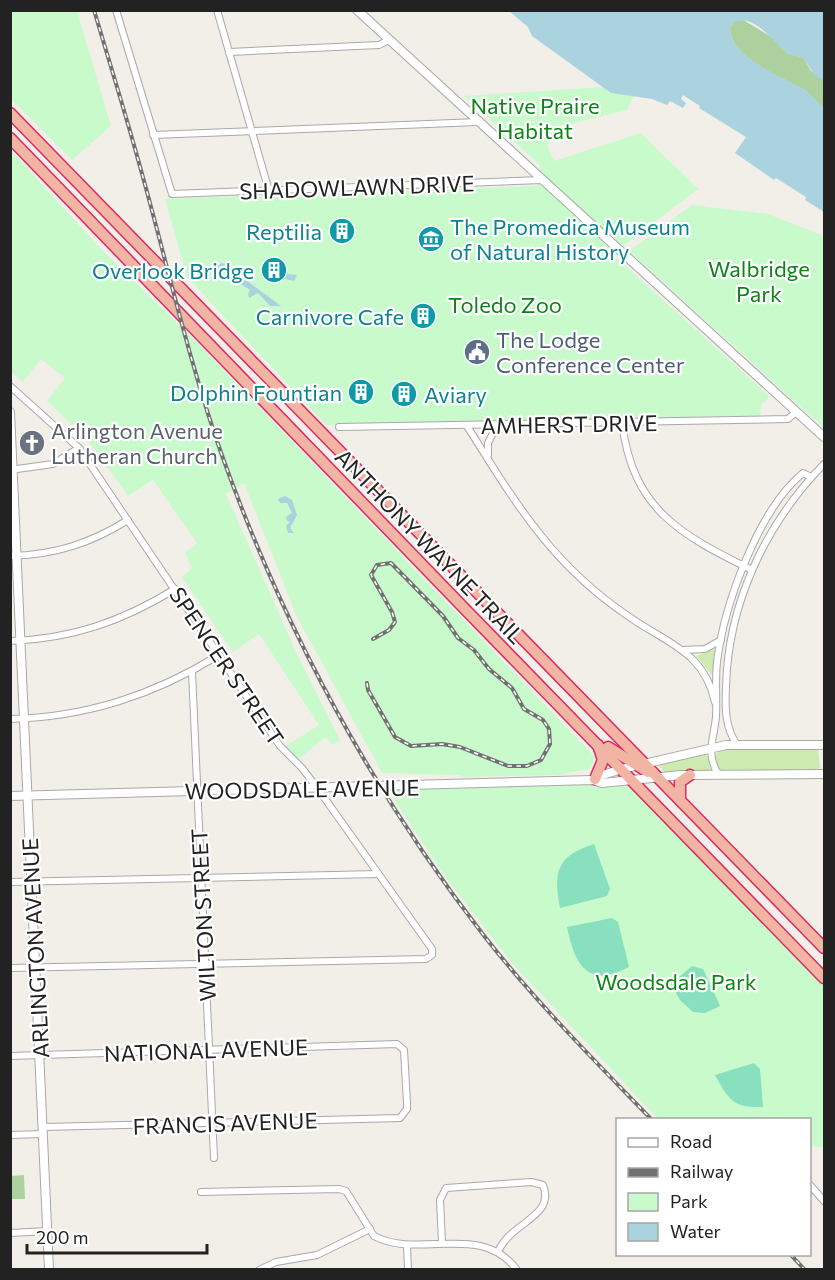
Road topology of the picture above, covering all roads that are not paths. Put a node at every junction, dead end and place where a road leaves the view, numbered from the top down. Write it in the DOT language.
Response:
graph roads {
  1 [pos="116,10"];
  2 [pos="217,10"];
  3 [pos="357,10"];
  4 [pos="389,40"];
  5 [pos="229,52"];
  6 [pos="10,113"];
  7 [pos="478,122"];
  8 [pos="251,130"];
  9 [pos="153,135"];
  10 [pos="10,138"];
  11 [pos="543,180"];
  12 [pos="269,191"];
  13 [pos="10,386"];
  14 [pos="10,412"];
  15 [pos="796,412"];
  16 [pos="622,423"];
  17 [pos="497,425"];
  18 [pos="467,426"];
  19 [pos="339,427"];
  20 [pos="825,436"];
  21 [pos="79,448"];
  22 [pos="488,456"];
  23 [pos="825,464"];
  24 [pos="12,470"];
  25 [pos="811,477"];
  26 [pos="128,520"];
  27 [pos="14,556"];
  28 [pos="743,565"];
  29 [pos="752,570"];
  30 [pos="175,589"];
  31 [pos="721,640"];
  32 [pos="10,641"];
  33 [pos="21,641"];
  34 [pos="731,641"];
  35 [pos="683,650"];
  36 [pos="219,655"];
  37 [pos="192,672"];
  38 [pos="556,702"];
  39 [pos="716,705"];
  40 [pos="726,707"];
  41 [pos="10,719"];
  42 [pos="24,719"];
  43 [pos="596,742"];
  44 [pos="737,745"];
  45 [pos="825,745"];
  46 [pos="710,748"];
  47 [pos="640,765"];
  48 [pos="622,768"];
  49 [pos="825,774"];
  50 [pos="690,775"];
  51 [pos="719,775"];
  52 [pos="659,778"];
  53 [pos="594,779"];
  54 [pos="633,782"];
  55 [pos="318,789"];
  56 [pos="198,792"];
  57 [pos="27,795"];
  58 [pos="10,796"];
  59 [pos="680,800"];
  60 [pos="378,874"];
  61 [pos="201,877"];
  62 [pos="31,881"];
  63 [pos="10,882"];
  64 [pos="825,948"];
  65 [pos="205,964"];
  66 [pos="35,967"];
  67 [pos="10,968"];
  68 [pos="825,978"];
  69 [pos="209,1050"];
  70 [pos="39,1054"];
  71 [pos="10,1056"];
  72 [pos="405,1113"];
  73 [pos="212,1123"];
  74 [pos="43,1131"];
  75 [pos="10,1135"];
  76 [pos="214,1158"];
  77 [pos="811,1186"];
  78 [pos="201,1192"];
  79 [pos="825,1201"];
  80 [pos="370,1229"];
  81 [pos="48,1231"];
  82 [pos="10,1233"];
  83 [pos="442,1243"];
  84 [pos="407,1245"];
  85 [pos="498,1252"];
  86 [pos="49,1269"];
  87 [pos="259,1269"];
  88 [pos="408,1269"];
  89 [pos="517,1269"];
  1 -- 9 [label="street"];
  2 -- 5 [label="street"];
  3 -- 4 [label="street"];
  4 -- 5 [label="street"];
  4 -- 7 [label="street"];
  5 -- 8 [label="street"];
  6 -- 47 [label="highway, ANTHONY WAYNE TRAIL"];
  7 -- 8 [label="street"];
  7 -- 11 [label="street"];
  8 -- 9 [label="street"];
  8 -- 12 [label="street"];
  9 -- 12 [label="street, SHADOWLAWN DRIVE"];
  10 -- 38 [label="highway, ANTHONY WAYNE TRAIL"];
  11 -- 12 [label="street, SHADOWLAWN DRIVE"];
  11 -- 15 [label="street"];
  13 -- 21 [label="street, SPENCER STREET"];
  14 -- 24 [label="street, ARLINGTON AVENUE"];
  15 -- 16 [label="street, AMHERST DRIVE"];
  15 -- 20 [label="street"];
  16 -- 17 [label="street, AMHERST DRIVE"];
  16 -- 28 [label="street"];
  17 -- 18 [label="street, AMHERST DRIVE"];
  17 -- 22 [label="street"];
  18 -- 19 [label="street, AMHERST DRIVE"];
  18 -- 22 [label="street"];
  21 -- 24 [label="street"];
  21 -- 26 [label="street, SPENCER STREET"];
  22 -- 35 [label="street"];
  23 -- 25 [label="street"];
  24 -- 27 [label="street, ARLINGTON AVENUE"];
  25 -- 28 [label="street"];
  25 -- 29 [label="street"];
  26 -- 27 [label="street"];
  26 -- 30 [label="street, SPENCER STREET"];
  27 -- 33 [label="street, ARLINGTON AVENUE"];
  28 -- 29 [label="street"];
  28 -- 31 [label="street"];
  29 -- 34 [label="street"];
  30 -- 33 [label="street"];
  30 -- 36 [label="street, SPENCER STREET"];
  31 -- 34 [label="street"];
  31 -- 35 [label="street"];
  31 -- 39 [label="street"];
  32 -- 33 [label="street"];
  33 -- 42 [label="street, ARLINGTON AVENUE"];
  34 -- 40 [label="street"];
  35 -- 39 [label="street"];
  36 -- 37 [label="street"];
  36 -- 55 [label="street, SPENCER STREET"];
  37 -- 42 [label="street"];
  37 -- 56 [label="street, WILTON STREET"];
  38 -- 43 [label="highway, ANTHONY WAYNE TRAIL"];
  38 -- 47 [label="highway"];
  39 -- 40 [label="street"];
  39 -- 46 [label="street"];
  40 -- 44 [label="street"];
  41 -- 42 [label="street"];
  42 -- 57 [label="street, ARLINGTON AVENUE"];
  43 -- 48 [label="highway, ANTHONY WAYNE TRAIL"];
  43 -- 53 [label="highway"];
  44 -- 45 [label="street, WOODSDALE AVENUE"];
  44 -- 46 [label="street, WOODSDALE AVENUE"];
  46 -- 47 [label="street, WOODSDALE AVENUE"];
  46 -- 51 [label="street"];
  47 -- 48 [label="street, WOODSDALE AVENUE"];
  47 -- 52 [label="highway, ANTHONY WAYNE TRAIL"];
  48 -- 53 [label="street, WOODSDALE AVENUE"];
  48 -- 54 [label="highway, ANTHONY WAYNE TRAIL"];
  49 -- 51 [label="street, WOODSDALE AVENUE"];
  50 -- 51 [label="street, WOODSDALE AVENUE"];
  50 -- 52 [label="street, WOODSDALE AVENUE"];
  50 -- 59 [label="highway"];
  52 -- 54 [label="street, WOODSDALE AVENUE"];
  52 -- 59 [label="highway, ANTHONY WAYNE TRAIL"];
  53 -- 54 [label="street, WOODSDALE AVENUE"];
  53 -- 55 [label="street, WOODSDALE AVENUE"];
  54 -- 68 [label="highway, ANTHONY WAYNE TRAIL"];
  55 -- 56 [label="street, WOODSDALE AVENUE"];
  55 -- 60 [label="street, SPENCER STREET"];
  56 -- 57 [label="street, WOODSDALE AVENUE"];
  56 -- 61 [label="street, WILTON STREET"];
  57 -- 58 [label="street, WOODSDALE AVENUE"];
  57 -- 62 [label="street, ARLINGTON AVENUE"];
  59 -- 64 [label="highway, ANTHONY WAYNE TRAIL"];
  60 -- 61 [label="street"];
  60 -- 65 [label="street, SPENCER STREET"];
  61 -- 62 [label="street"];
  61 -- 65 [label="street, WILTON STREET"];
  62 -- 63 [label="street"];
  62 -- 66 [label="street, ARLINGTON AVENUE"];
  65 -- 66 [label="street"];
  65 -- 69 [label="street, WILTON STREET"];
  66 -- 67 [label="street"];
  66 -- 70 [label="street, ARLINGTON AVENUE"];
  69 -- 70 [label="street, NATIONAL AVENUE"];
  69 -- 72 [label="street, NATIONAL AVENUE"];
  69 -- 73 [label="street, WILTON STREET"];
  70 -- 71 [label="street, NATIONAL AVENUE"];
  70 -- 74 [label="street, ARLINGTON AVENUE"];
  72 -- 73 [label="street, FRANCIS AVENUE"];
  73 -- 74 [label="street, FRANCIS AVENUE"];
  73 -- 76 [label="street, WILTON STREET"];
  74 -- 75 [label="street, FRANCIS AVENUE"];
  74 -- 81 [label="street, ARLINGTON AVENUE"];
  77 -- 79 [label="street"];
  78 -- 80 [label="street"];
  80 -- 84 [label="street"];
  80 -- 87 [label="street"];
  81 -- 82 [label="street"];
  81 -- 86 [label="street, ARLINGTON AVENUE"];
  83 -- 84 [label="street"];
  83 -- 85 [label="street"];
  83 -- 85 [label="street"];
  84 -- 88 [label="street"];
  85 -- 89 [label="street"];
}
